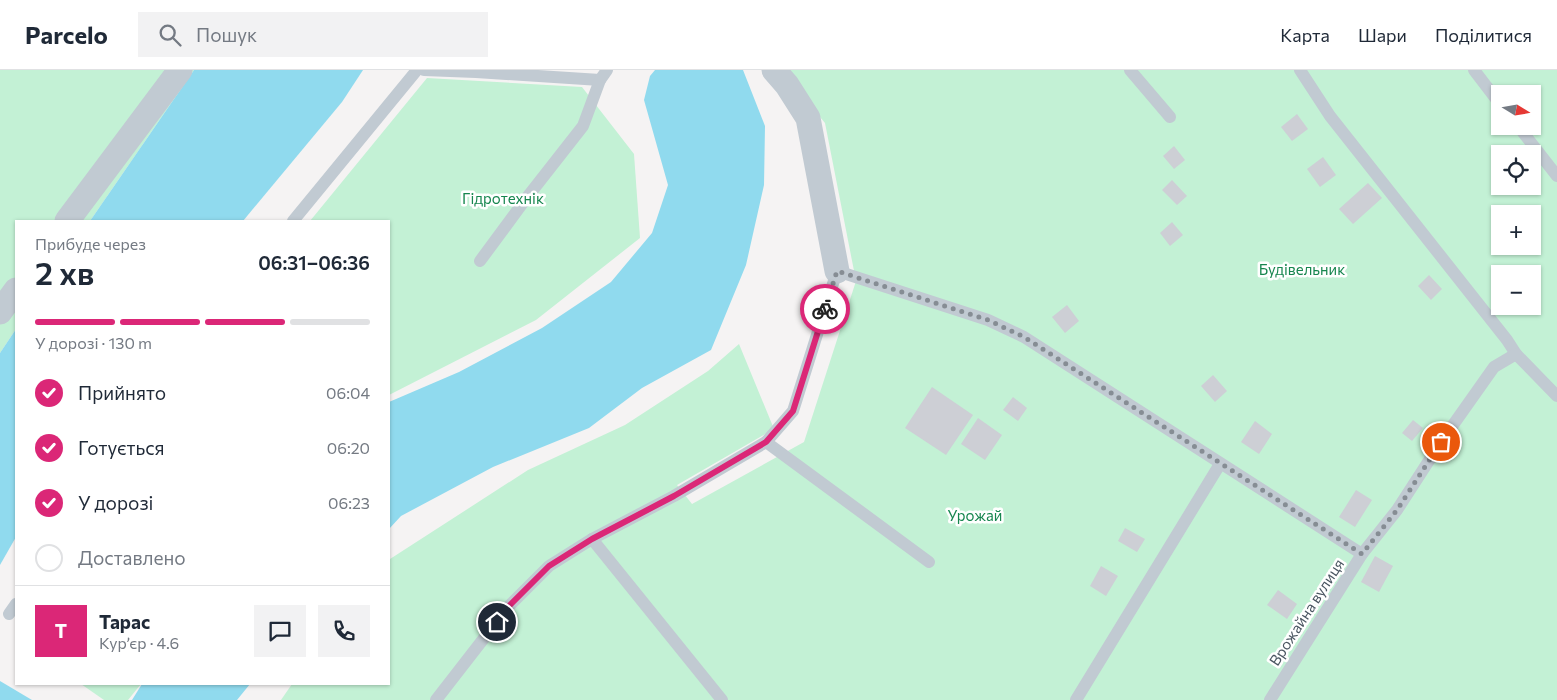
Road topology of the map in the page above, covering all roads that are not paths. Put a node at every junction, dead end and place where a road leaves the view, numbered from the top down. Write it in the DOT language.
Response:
graph roads {
  1 [pos="180,70"];
  2 [pos="417,70"];
  3 [pos="424,70"];
  4 [pos="774,70"];
  5 [pos="1130,70"];
  6 [pos="1300,70"];
  7 [pos="1474,70"];
  8 [pos="604,75"];
  9 [pos="1491,92"];
  10 [pos="1170,117"];
  11 [pos="1525,135"];
  12 [pos="1557,176"];
  13 [pos="69,220"];
  14 [pos="294,220"];
  15 [pos="480,261"];
  16 [pos="837,271"];
  17 [pos="15,291"];
  18 [pos="0,312"];
  19 [pos="1516,354"];
  20 [pos="1556,393"];
  21 [pos="766,442"];
  22 [pos="1220,464"];
  23 [pos="592,539"];
  24 [pos="1362,554"];
  25 [pos="929,562"];
  26 [pos="436,700"];
  27 [pos="722,700"];
  28 [pos="1076,700"];
  29 [pos="1270,700"];
  1 -- 13 [label="street"];
  2 -- 14 [label="lane"];
  3 -- 8 [label="lane"];
  4 -- 16 [label="street"];
  5 -- 10 [label="lane"];
  6 -- 19 [label="lane"];
  7 -- 9 [label="lane"];
  8 -- 15 [label="lane"];
  11 -- 12 [label="lane"];
  16 -- 21 [label="lane"];
  16 -- 22 [label="lane"];
  17 -- 18 [label="street"];
  19 -- 20 [label="lane"];
  19 -- 24 [label="lane, Врожайна вулиця"];
  21 -- 23 [label="lane"];
  21 -- 25 [label="lane"];
  22 -- 24 [label="lane"];
  22 -- 28 [label="lane"];
  23 -- 26 [label="lane"];
  23 -- 27 [label="lane"];
  24 -- 29 [label="lane, Врожайна вулиця"];
}
